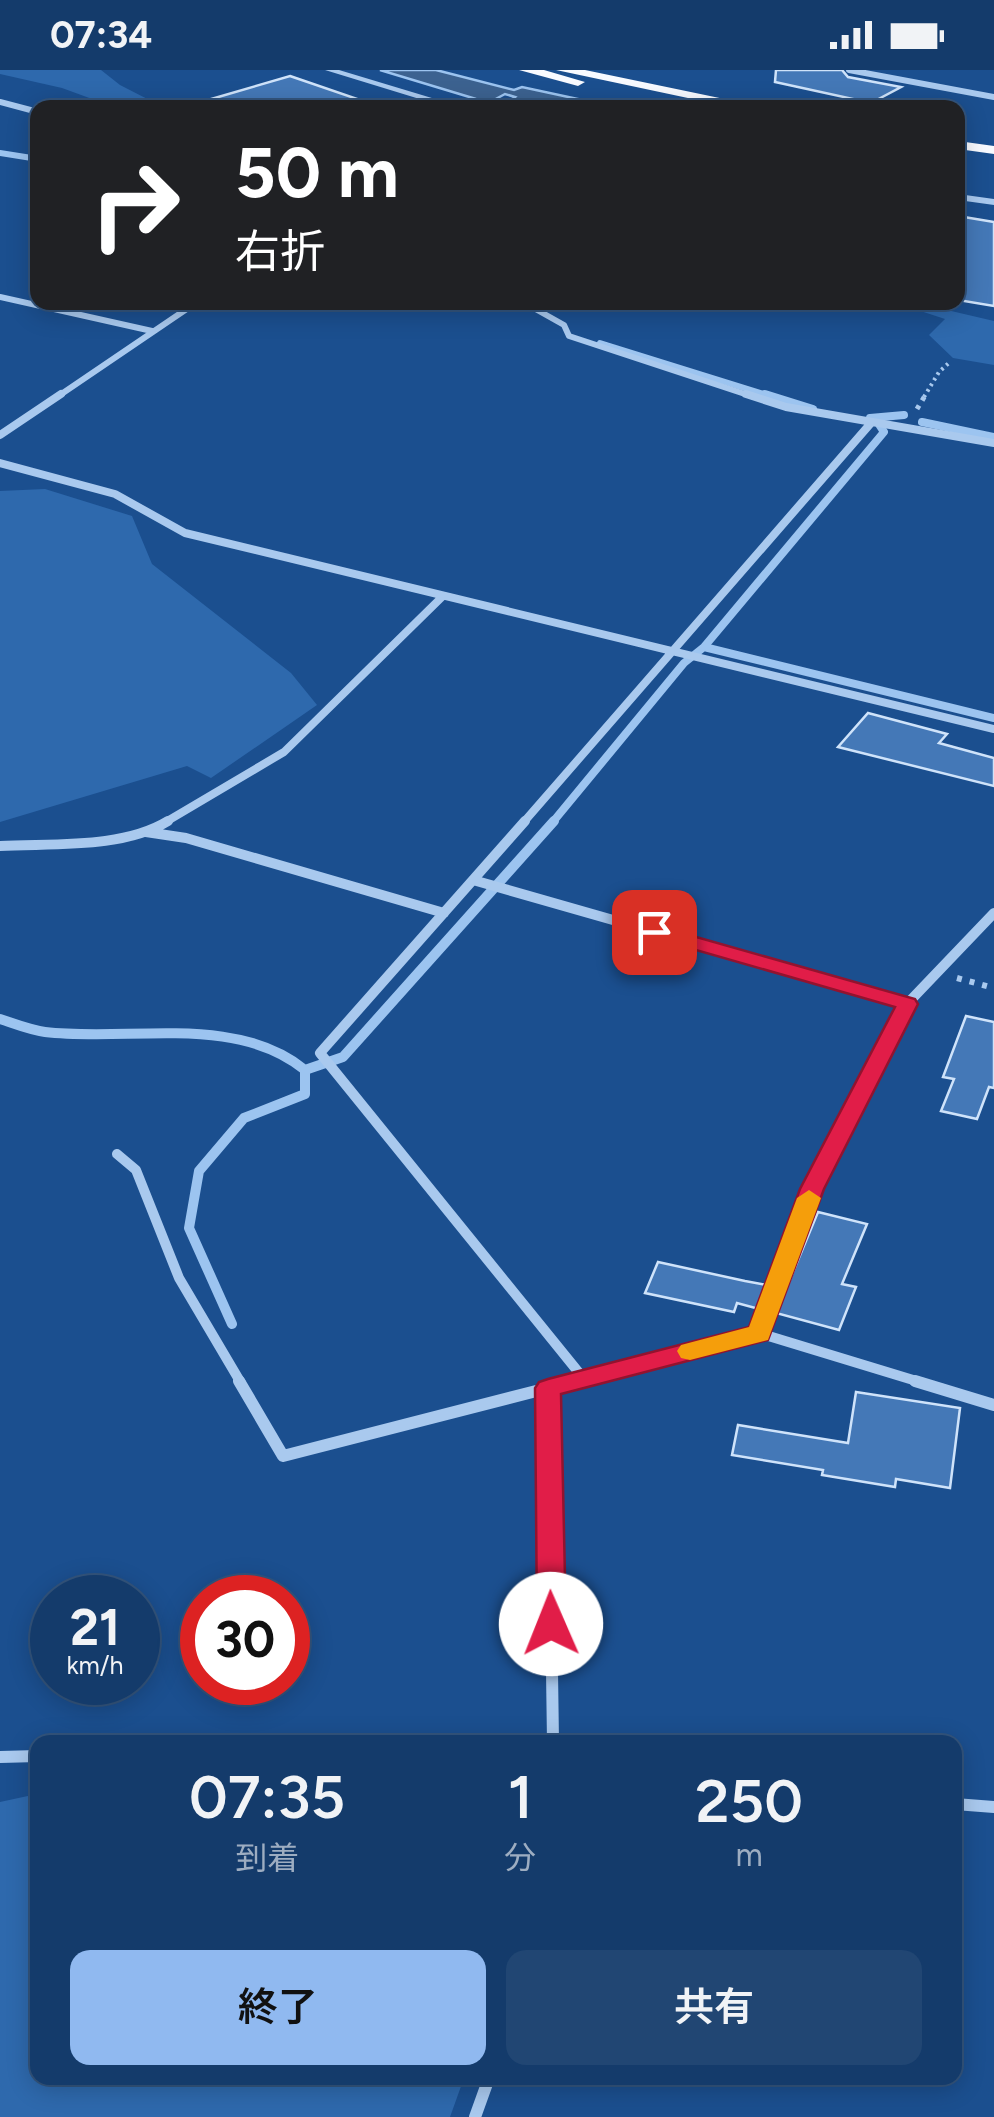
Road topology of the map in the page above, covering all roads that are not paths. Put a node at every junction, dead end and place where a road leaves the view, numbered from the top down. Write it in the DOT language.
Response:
graph roads {
  1 [pos="329,70"];
  2 [pos="526,70"];
  3 [pos="564,70"];
  4 [pos="849,70"];
  5 [pos="994,97"];
  6 [pos="434,100"];
  7 [pos="669,100"];
  8 [pos="719,100"];
  9 [pos="0,102"];
  10 [pos="30,110"];
  11 [pos="965,135"];
  12 [pos="994,138"];
  13 [pos="965,146"];
  14 [pos="994,150"];
  15 [pos="965,198"];
  16 [pos="994,202"];
  17 [pos="0,297"];
  18 [pos="30,303"];
  19 [pos="64,310"];
  20 [pos="185,310"];
  21 [pos="537,310"];
  22 [pos="152,332"];
  23 [pos="880,424"];
  24 [pos="0,435"];
  25 [pos="994,443"];
  26 [pos="0,462"];
  27 [pos="444,596"];
  28 [pos="674,653"];
  29 [pos="994,728"];
  30 [pos="144,832"];
  31 [pos="0,846"];
  32 [pos="473,880"];
  33 [pos="444,913"];
  34 [pos="994,914"];
  35 [pos="908,1004"];
  36 [pos="117,1154"];
  37 [pos="759,1334"];
  38 [pos="584,1379"];
  39 [pos="548,1388"];
  40 [pos="994,1405"];
  41 [pos="553,1735"];
  42 [pos="30,1756"];
  43 [pos="0,1757"];
  44 [pos="962,1805"];
  45 [pos="994,1807"];
  46 [pos="486,2085"];
  47 [pos="475,2117"];
  1 -- 6 [label="street"];
  2 -- 7 [label="highway"];
  3 -- 8 [label="highway"];
  4 -- 5 [label="street"];
  9 -- 10 [label="street"];
  11 -- 12 [label="highway"];
  13 -- 14 [label="highway"];
  15 -- 16 [label="street"];
  17 -- 18 [label="street"];
  19 -- 22 [label="street"];
  20 -- 22 [label="street"];
  21 -- 23 [label="street"];
  22 -- 24 [label="street"];
  23 -- 25 [label="street"];
  23 -- 28 [label="street"];
  26 -- 27 [label="street"];
  27 -- 28 [label="street"];
  27 -- 30 [label="street"];
  28 -- 29 [label="street"];
  28 -- 32 [label="street"];
  30 -- 31 [label="street"];
  30 -- 33 [label="street"];
  32 -- 33 [label="street"];
  32 -- 35 [label="street"];
  33 -- 38 [label="street"];
  34 -- 35 [label="street"];
  35 -- 37 [label="street"];
  36 -- 39 [label="street"];
  37 -- 38 [label="street"];
  37 -- 40 [label="street"];
  38 -- 39 [label="street"];
  39 -- 41 [label="street"];
  42 -- 43 [label="street"];
  44 -- 45 [label="street"];
  46 -- 47 [label="street"];
}
